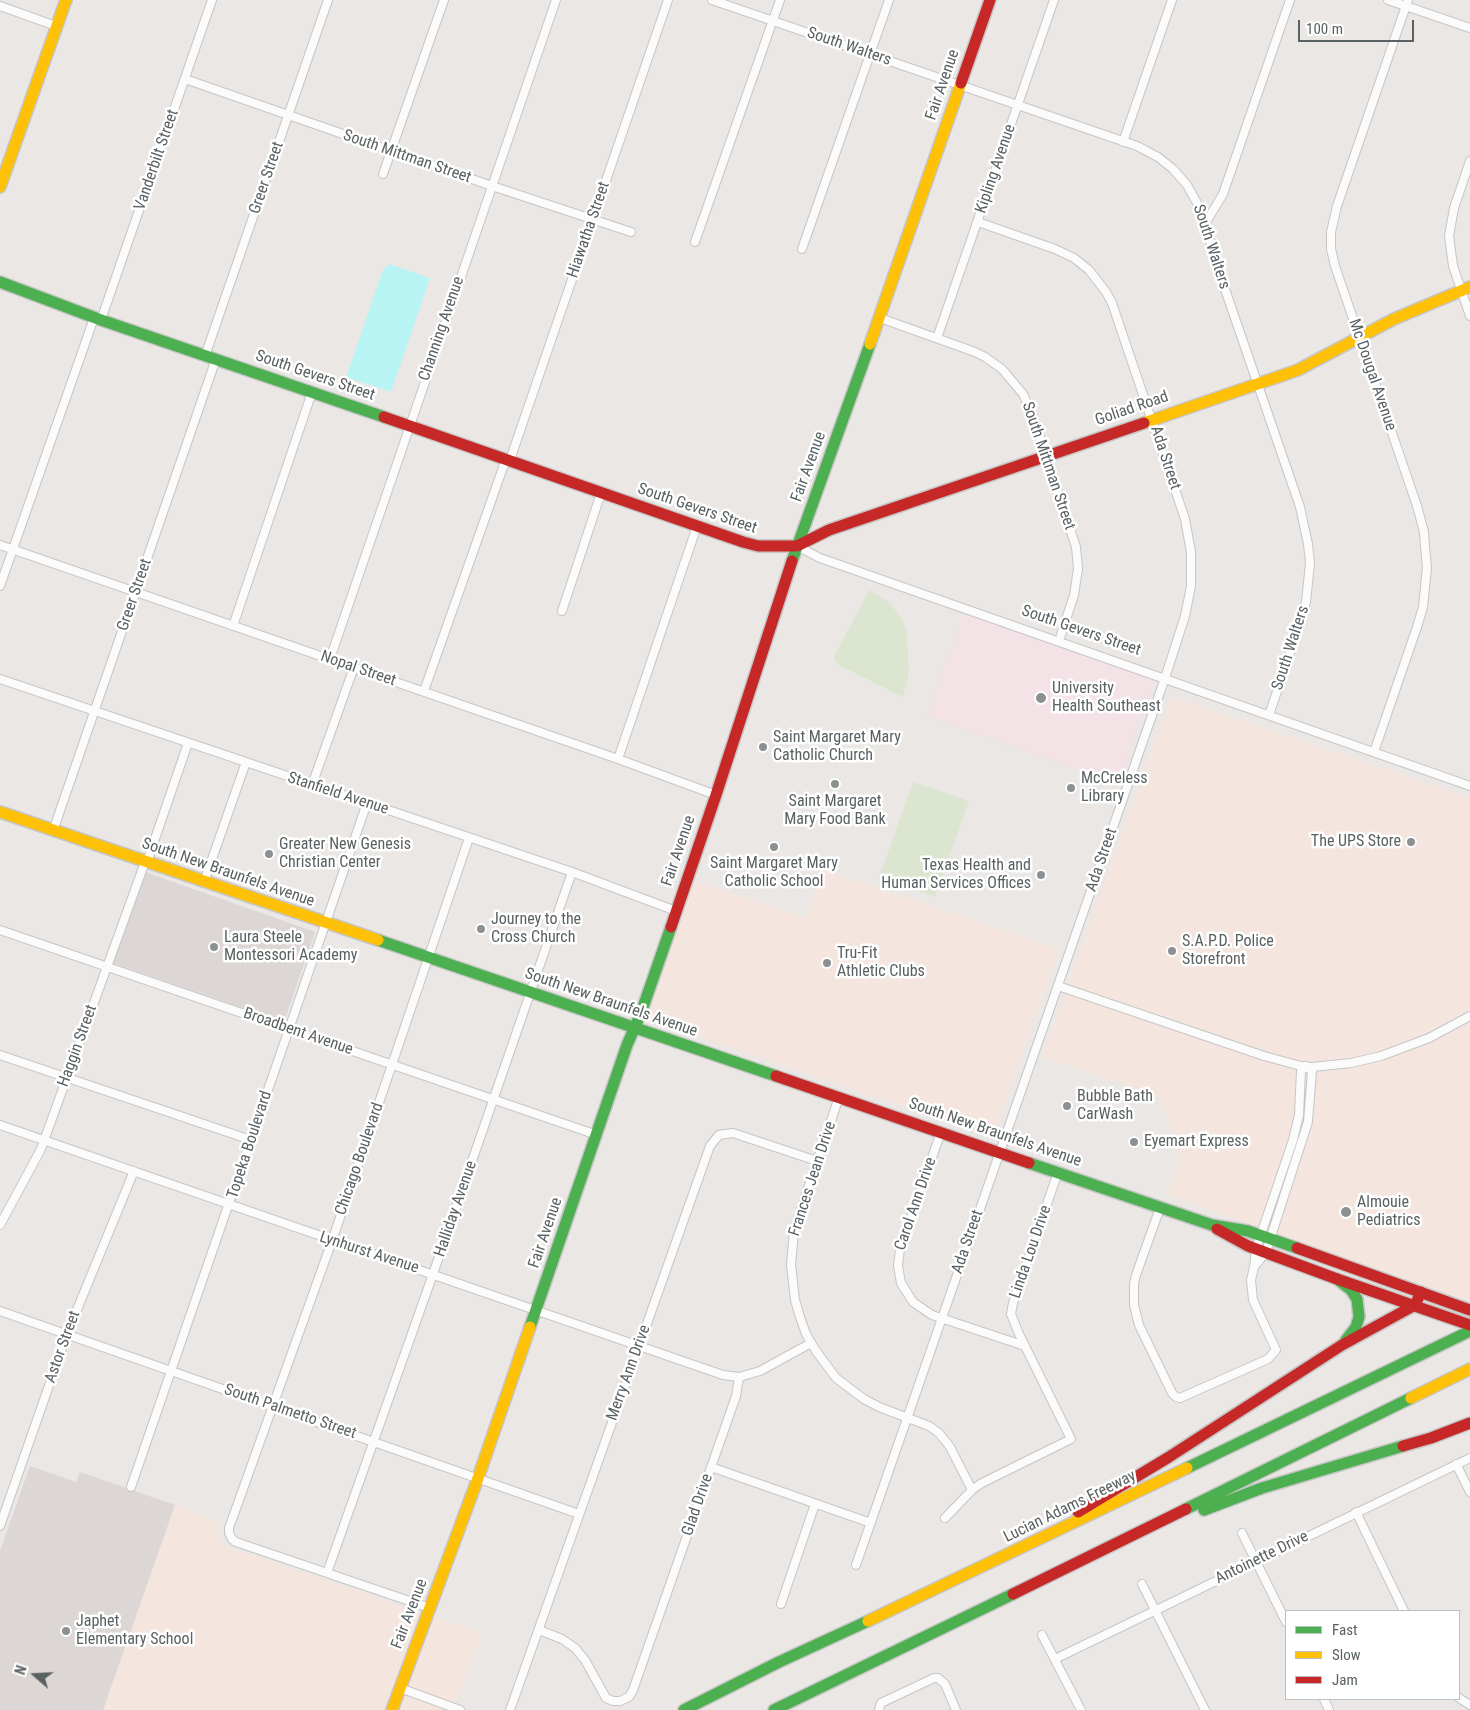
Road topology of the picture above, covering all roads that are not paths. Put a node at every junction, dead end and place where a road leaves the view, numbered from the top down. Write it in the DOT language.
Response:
graph roads {
  1 [pos="66,0"];
  2 [pos="212,0"];
  3 [pos="328,0"];
  4 [pos="444,0"];
  5 [pos="556,0"];
  6 [pos="668,0"];
  7 [pos="712,0"];
  8 [pos="780,0"];
  9 [pos="888,0"];
  10 [pos="990,0"];
  11 [pos="1054,0"];
  12 [pos="1172,0"];
  13 [pos="1290,0"];
  14 [pos="1388,0"];
  15 [pos="1407,3"];
  16 [pos="0,6"];
  17 [pos="773,20"];
  18 [pos="56,26"];
  19 [pos="1470,28"];
  20 [pos="870,54"];
  21 [pos="185,79"];
  22 [pos="960,85"];
  23 [pos="1018,106"];
  24 [pos="289,116"];
  25 [pos="1123,142"];
  26 [pos="392,150"];
  27 [pos="1470,160"];
  28 [pos="383,174"];
  29 [pos="0,186"];
  30 [pos="492,186"];
  31 [pos="592,220"];
  32 [pos="978,222"];
  33 [pos="1205,224"];
  34 [pos="631,232"];
  35 [pos="695,242"];
  36 [pos="802,249"];
  37 [pos="0,282"];
  38 [pos="1466,289"];
  39 [pos="1470,316"];
  40 [pos="880,318"];
  41 [pos="98,319"];
  42 [pos="937,338"];
  43 [pos="1359,338"];
  44 [pos="211,358"];
  45 [pos="1258,383"];
  46 [pos="312,392"];
  47 [pos="1152,419"];
  48 [pos="410,426"];
  49 [pos="1046,455"];
  50 [pos="508,460"];
  51 [pos="602,493"];
  52 [pos="697,526"];
  53 [pos="0,545"];
  54 [pos="798,546"];
  55 [pos="13,550"];
  56 [pos="0,586"];
  57 [pos="136,592"];
  58 [pos="562,611"];
  59 [pos="233,626"];
  60 [pos="1058,640"];
  61 [pos="330,659"];
  62 [pos="354,667"];
  63 [pos="1165,678"];
  64 [pos="0,679"];
  65 [pos="424,691"];
  66 [pos="95,712"];
  67 [pos="1269,715"];
  68 [pos="188,743"];
  69 [pos="1374,752"];
  70 [pos="618,759"];
  71 [pos="246,762"];
  72 [pos="312,785"];
  73 [pos="1470,786"];
  74 [pos="716,795"];
  75 [pos="368,803"];
  76 [pos="0,812"];
  77 [pos="53,831"];
  78 [pos="469,838"];
  79 [pos="146,862"];
  80 [pos="572,872"];
  81 [pos="204,882"];
  82 [pos="676,911"];
  83 [pos="326,923"];
  84 [pos="0,930"];
  85 [pos="428,957"];
  86 [pos="107,967"];
  87 [pos="1058,986"];
  88 [pos="530,993"];
  89 [pos="1470,1016"];
  90 [pos="635,1028"];
  91 [pos="289,1029"];
  92 [pos="0,1055"];
  93 [pos="392,1064"];
  94 [pos="1306,1066"];
  95 [pos="66,1078"];
  96 [pos="840,1097"];
  97 [pos="494,1099"];
  98 [pos="0,1125"];
  99 [pos="941,1132"];
  100 [pos="597,1135"];
  101 [pos="44,1140"];
  102 [pos="251,1140"];
  103 [pos="1000,1152"];
  104 [pos="817,1162"];
  105 [pos="134,1171"];
  106 [pos="1058,1172"];
  107 [pos="230,1206"];
  108 [pos="1160,1208"];
  109 [pos="0,1225"];
  110 [pos="1212,1225"];
  111 [pos="1265,1238"];
  112 [pos="332,1241"];
  113 [pos="1261,1250"];
  114 [pos="433,1274"];
  115 [pos="1337,1279"];
  116 [pos="1421,1292"];
  117 [pos="1415,1305"];
  118 [pos="536,1310"];
  119 [pos="1470,1310"];
  120 [pos="0,1311"];
  121 [pos="942,1318"];
  122 [pos="1470,1325"];
  123 [pos="1470,1331"];
  124 [pos="67,1334"];
  125 [pos="811,1343"];
  126 [pos="1342,1344"];
  127 [pos="639,1345"];
  128 [pos="1025,1346"];
  129 [pos="1412,1359"];
  130 [pos="1470,1369"];
  131 [pos="172,1371"];
  132 [pos="739,1377"];
  133 [pos="273,1406"];
  134 [pos="908,1417"];
  135 [pos="1470,1423"];
  136 [pos="374,1441"];
  137 [pos="1470,1458"];
  138 [pos="1456,1464"];
  139 [pos="711,1467"];
  140 [pos="478,1478"];
  141 [pos="131,1487"];
  142 [pos="973,1489"];
  143 [pos="1470,1492"];
  144 [pos="815,1504"];
  145 [pos="1356,1512"];
  146 [pos="579,1514"];
  147 [pos="945,1518"];
  148 [pos="871,1523"];
  149 [pos="0,1526"];
  150 [pos="1242,1533"];
  151 [pos="1052,1534"];
  152 [pos="1256,1561"];
  153 [pos="856,1565"];
  154 [pos="327,1573"];
  155 [pos="1051,1574"];
  156 [pos="1142,1584"];
  157 [pos="781,1604"];
  158 [pos="430,1608"];
  159 [pos="1156,1610"];
  160 [pos="1404,1610"];
  161 [pos="1285,1620"];
  162 [pos="539,1630"];
  163 [pos="1042,1635"];
  164 [pos="1055,1659"];
  165 [pos="400,1688"];
  166 [pos="880,1707"];
  167 [pos="392,1710"];
  168 [pos="460,1710"];
  169 [pos="510,1710"];
  170 [pos="684,1710"];
  171 [pos="774,1710"];
  172 [pos="956,1710"];
  173 [pos="1081,1710"];
  174 [pos="1205,1710"];
  1 -- 18 [label="main road"];
  2 -- 21 [label="street, Vanderbilt Street"];
  3 -- 24 [label="street, Greer Street"];
  4 -- 26 [label="street"];
  5 -- 30 [label="street, Channing Avenue"];
  6 -- 31 [label="street, Hiawatha Street"];
  7 -- 17 [label="street, South Walters"];
  8 -- 17 [label="street"];
  9 -- 20 [label="street"];
  10 -- 22 [label="main road, Fair Avenue"];
  11 -- 23 [label="street, Kipling Avenue"];
  12 -- 25 [label="street"];
  13 -- 33 [label="street"];
  14 -- 15 [label="street"];
  15 -- 19 [label="street"];
  15 -- 43 [label="street, Mc Dougal Avenue"];
  16 -- 18 [label="street"];
  17 -- 20 [label="street, South Walters"];
  17 -- 35 [label="street"];
  18 -- 29 [label="main road"];
  20 -- 22 [label="street, South Walters"];
  20 -- 36 [label="street"];
  21 -- 24 [label="street, South Mittman Street"];
  21 -- 41 [label="street, Vanderbilt Street"];
  22 -- 23 [label="street, South Walters"];
  22 -- 40 [label="main road, Fair Avenue"];
  23 -- 25 [label="street, South Walters"];
  23 -- 32 [label="street, Kipling Avenue"];
  24 -- 26 [label="street, South Mittman Street"];
  24 -- 44 [label="street, Greer Street"];
  25 -- 33 [label="street, South Walters"];
  26 -- 28 [label="street"];
  26 -- 30 [label="street, South Mittman Street"];
  27 -- 38 [label="street"];
  30 -- 31 [label="street, South Mittman Street"];
  30 -- 48 [label="street, Channing Avenue"];
  31 -- 34 [label="street, South Mittman Street"];
  31 -- 50 [label="street, Hiawatha Street"];
  32 -- 42 [label="street, Kipling Avenue"];
  32 -- 47 [label="street, Ada Street"];
  33 -- 45 [label="street, South Walters"];
  37 -- 41 [label="main road, South Gevers Street"];
  38 -- 39 [label="street"];
  38 -- 43 [label="main road, Goliad Road"];
  40 -- 42 [label="street, South Mittman Street"];
  40 -- 54 [label="main road, Fair Avenue"];
  41 -- 44 [label="main road, South Gevers Street"];
  41 -- 55 [label="street, Vanderbilt Street"];
  42 -- 49 [label="street, South Mittman Street"];
  43 -- 45 [label="main road, Goliad Road"];
  43 -- 69 [label="street, Mc Dougal Avenue"];
  44 -- 46 [label="main road, South Gevers Street"];
  44 -- 57 [label="street, Greer Street"];
  45 -- 47 [label="main road, Goliad Road"];
  45 -- 67 [label="street, South Walters"];
  46 -- 48 [label="main road, South Gevers Street"];
  46 -- 59 [label="street"];
  47 -- 49 [label="main road, Goliad Road"];
  47 -- 63 [label="street, Ada Street"];
  48 -- 50 [label="main road, South Gevers Street"];
  48 -- 61 [label="street, Channing Avenue"];
  49 -- 54 [label="main road, Goliad Road"];
  49 -- 60 [label="street, South Mittman Street"];
  50 -- 51 [label="main road, South Gevers Street"];
  50 -- 65 [label="street, Hiawatha Street"];
  51 -- 52 [label="main road, South Gevers Street"];
  51 -- 58 [label="street"];
  52 -- 54 [label="main road, South Gevers Street"];
  52 -- 70 [label="street"];
  53 -- 55 [label="street, Nopal Street"];
  54 -- 60 [label="street, South Gevers Street"];
  54 -- 74 [label="main road, Fair Avenue"];
  55 -- 56 [label="street, Vanderbilt Street"];
  55 -- 57 [label="street, Nopal Street"];
  57 -- 59 [label="street, Nopal Street"];
  57 -- 66 [label="street, Greer Street"];
  59 -- 61 [label="street, Nopal Street"];
  60 -- 63 [label="street, South Gevers Street"];
  61 -- 62 [label="street, Nopal Street"];
  62 -- 65 [label="street, Nopal Street"];
  62 -- 72 [label="street"];
  63 -- 67 [label="street, South Gevers Street"];
  63 -- 87 [label="street, Ada Street"];
  64 -- 66 [label="street, Stanfield Avenue"];
  65 -- 70 [label="street, Nopal Street"];
  66 -- 68 [label="street, Stanfield Avenue"];
  66 -- 77 [label="street, Greer Street"];
  67 -- 69 [label="street, South Gevers Street"];
  68 -- 71 [label="street, Stanfield Avenue"];
  68 -- 79 [label="street, Haggin Street"];
  69 -- 73 [label="street, South Gevers Street"];
  70 -- 74 [label="street, Nopal Street"];
  71 -- 72 [label="street, Stanfield Avenue"];
  71 -- 81 [label="street"];
  72 -- 75 [label="street, Stanfield Avenue"];
  74 -- 82 [label="main road, Fair Avenue"];
  75 -- 78 [label="street, Stanfield Avenue"];
  75 -- 83 [label="street, Topeka Boulevard"];
  76 -- 77 [label="main road, South New Braunfels Avenue"];
  77 -- 79 [label="main road, South New Braunfels Avenue"];
  78 -- 80 [label="street, Stanfield Avenue"];
  78 -- 85 [label="street, Chicago Boulevard"];
  79 -- 81 [label="main road, South New Braunfels Avenue"];
  79 -- 86 [label="street, Haggin Street"];
  80 -- 82 [label="street, Stanfield Avenue"];
  80 -- 88 [label="street, Halliday Avenue"];
  81 -- 83 [label="main road, South New Braunfels Avenue"];
  82 -- 90 [label="main road, Fair Avenue"];
  83 -- 85 [label="main road, South New Braunfels Avenue"];
  83 -- 91 [label="street, Topeka Boulevard"];
  84 -- 86 [label="street, Broadbent Avenue"];
  85 -- 88 [label="main road, South New Braunfels Avenue"];
  85 -- 93 [label="street, Chicago Boulevard"];
  86 -- 91 [label="street, Broadbent Avenue"];
  86 -- 95 [label="street, Haggin Street"];
  87 -- 94 [label="street"];
  87 -- 103 [label="street, Ada Street"];
  88 -- 90 [label="main road, South New Braunfels Avenue"];
  88 -- 97 [label="street, Halliday Avenue"];
  89 -- 94 [label="street"];
  90 -- 96 [label="main road, South New Braunfels Avenue"];
  90 -- 100 [label="main road, Fair Avenue"];
  91 -- 93 [label="street, Broadbent Avenue"];
  91 -- 102 [label="street, Topeka Boulevard"];
  92 -- 95 [label="street"];
  93 -- 97 [label="street, Broadbent Avenue"];
  93 -- 112 [label="street, Chicago Boulevard"];
  94 -- 111 [label="street"];
  95 -- 101 [label="street, Haggin Street"];
  95 -- 102 [label="street"];
  96 -- 99 [label="main road, South New Braunfels Avenue"];
  96 -- 104 [label="street, Frances Jean Drive"];
  97 -- 100 [label="street, Broadbent Avenue"];
  97 -- 114 [label="street, Halliday Avenue"];
  98 -- 101 [label="street, Lynhurst Avenue"];
  99 -- 103 [label="main road, South New Braunfels Avenue"];
  99 -- 121 [label="street, Carol Ann Drive"];
  100 -- 118 [label="main road, Fair Avenue"];
  101 -- 105 [label="street, Lynhurst Avenue"];
  101 -- 109 [label="street, Haggin Street"];
  102 -- 107 [label="street, Topeka Boulevard"];
  103 -- 106 [label="main road, South New Braunfels Avenue"];
  103 -- 121 [label="street, Ada Street"];
  104 -- 125 [label="street, Frances Jean Drive"];
  104 -- 127 [label="street, Merry Ann Drive"];
  105 -- 107 [label="street, Lynhurst Avenue"];
  105 -- 124 [label="street, Astor Street"];
  106 -- 108 [label="main road, South New Braunfels Avenue"];
  106 -- 128 [label="street, Linda Lou Drive"];
  107 -- 112 [label="street, Lynhurst Avenue"];
  107 -- 131 [label="street, Topeka Boulevard"];
  108 -- 110 [label="main road, South New Braunfels Avenue"];
  108 -- 113 [label="street"];
  110 -- 111 [label="main road, South New Braunfels Avenue"];
  110 -- 113 [label="main road, South New Braunfels Avenue"];
  111 -- 113 [label="street"];
  111 -- 116 [label="main road, South New Braunfels Avenue"];
  112 -- 114 [label="street, Lynhurst Avenue"];
  112 -- 133 [label="street, Chicago Boulevard"];
  113 -- 115 [label="main road, South New Braunfels Avenue"];
  114 -- 118 [label="street, Lynhurst Avenue"];
  114 -- 136 [label="street, Halliday Avenue"];
  115 -- 117 [label="main road, South New Braunfels Avenue"];
  115 -- 126 [label="main road"];
  116 -- 117 [label="main road"];
  116 -- 119 [label="main road, South New Braunfels Avenue"];
  117 -- 122 [label="main road, South New Braunfels Avenue"];
  117 -- 126 [label="main road"];
  118 -- 127 [label="street, Lynhurst Avenue"];
  118 -- 140 [label="main road, Fair Avenue"];
  120 -- 124 [label="street, South Palmetto Street"];
  121 -- 128 [label="street, Carol Ann Drive"];
  121 -- 134 [label="street, Ada Street"];
  122 -- 129 [label="main road"];
  123 -- 129 [label="main road, Lucian Adams Freeway"];
  124 -- 131 [label="street, South Palmetto Street"];
  124 -- 149 [label="street, Astor Street"];
  125 -- 132 [label="street"];
  125 -- 134 [label="street, Frances Jean Drive"];
  126 -- 151 [label="main road"];
  127 -- 132 [label="street, Lynhurst Avenue"];
  127 -- 146 [label="street, Merry Ann Drive"];
  128 -- 142 [label="street, Linda Lou Drive"];
  129 -- 151 [label="main road, Lucian Adams Freeway"];
  130 -- 155 [label="main road"];
  131 -- 133 [label="street, South Palmetto Street"];
  131 -- 141 [label="street, Topeka Boulevard"];
  132 -- 139 [label="street, Glad Drive"];
  133 -- 136 [label="street, South Palmetto Street"];
  133 -- 154 [label="street, Chicago Boulevard"];
  134 -- 142 [label="street, Frances Jean Drive"];
  134 -- 148 [label="street, Ada Street"];
  135 -- 155 [label="main road"];
  136 -- 140 [label="street, South Palmetto Street"];
  136 -- 154 [label="street, Halliday Avenue"];
  137 -- 138 [label="street, Antoinette Drive"];
  138 -- 143 [label="street"];
  138 -- 145 [label="street, Antoinette Drive"];
  139 -- 144 [label="street"];
  139 -- 162 [label="street, Glad Drive"];
  140 -- 146 [label="street, South Palmetto Street"];
  140 -- 158 [label="main road, Fair Avenue"];
  142 -- 147 [label="street"];
  144 -- 148 [label="street"];
  144 -- 157 [label="street"];
  145 -- 152 [label="street, Antoinette Drive"];
  145 -- 160 [label="street"];
  146 -- 162 [label="street, Merry Ann Drive"];
  148 -- 153 [label="street, Ada Street"];
  150 -- 152 [label="street"];
  151 -- 170 [label="main road, Lucian Adams Freeway"];
  152 -- 159 [label="street, Antoinette Drive"];
  152 -- 161 [label="street"];
  154 -- 158 [label="street"];
  155 -- 171 [label="main road"];
  156 -- 159 [label="street"];
  158 -- 165 [label="main road, Fair Avenue"];
  159 -- 164 [label="street, Antoinette Drive"];
  159 -- 174 [label="street"];
  162 -- 169 [label="street, Merry Ann Drive"];
  163 -- 164 [label="street"];
  164 -- 173 [label="street"];
  165 -- 167 [label="main road, Fair Avenue"];
  165 -- 168 [label="street"];
  166 -- 172 [label="street"];
}
